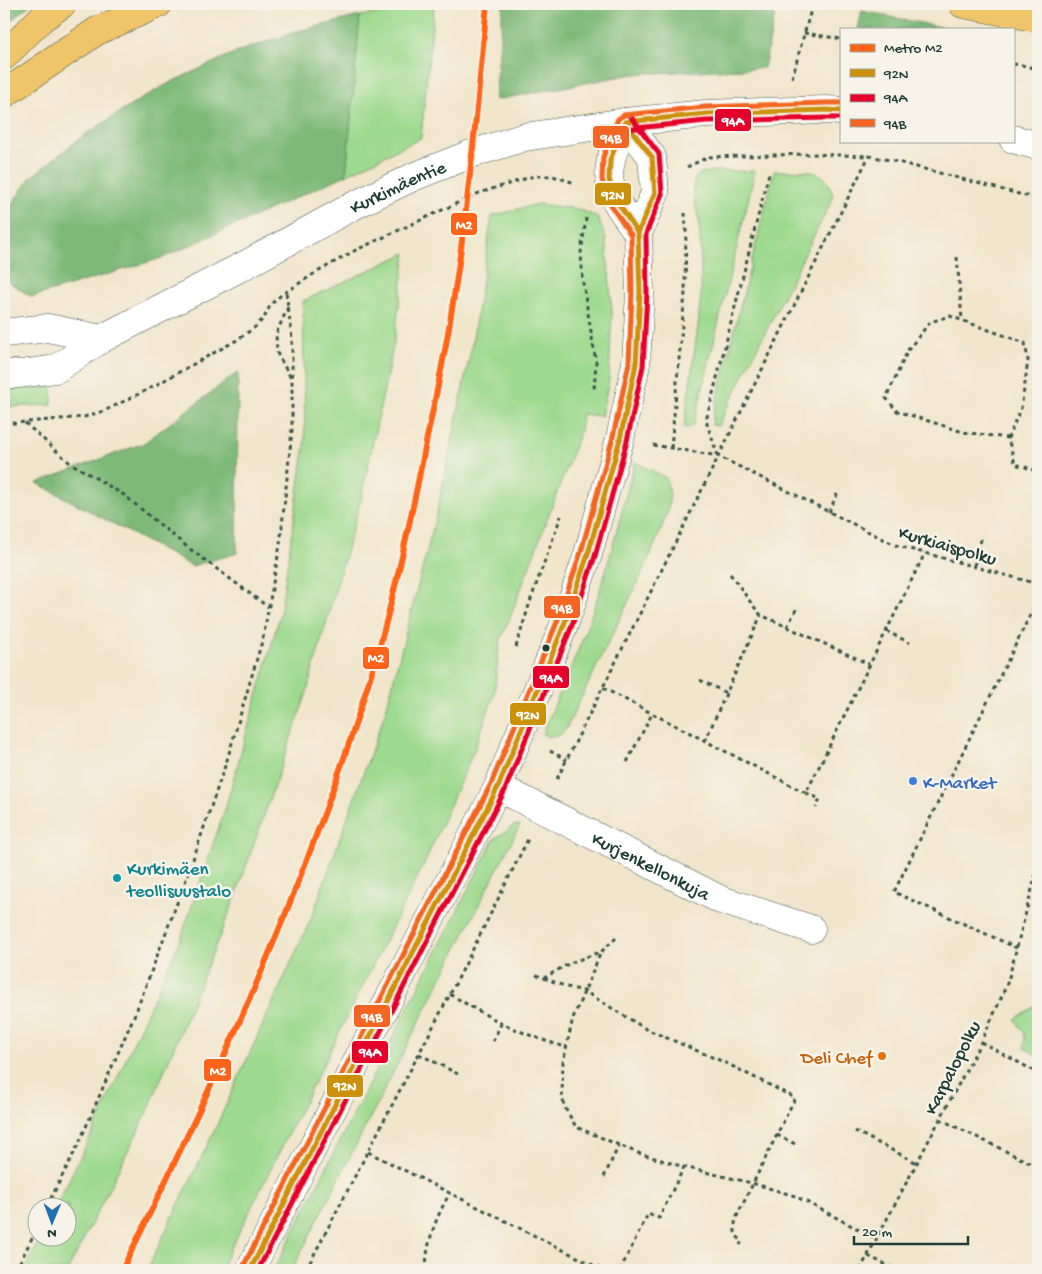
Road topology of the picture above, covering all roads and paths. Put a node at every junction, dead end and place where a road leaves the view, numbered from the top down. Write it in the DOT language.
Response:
graph roads {
  1 [pos="62,4"];
  2 [pos="158,4"];
  3 [pos="963,4"];
  4 [pos="812,6"];
  5 [pos="1038,18"];
  6 [pos="804,33"];
  7 [pos="840,39"];
  8 [pos="4,56"];
  9 [pos="1014,64"];
  10 [pos="1038,70"];
  11 [pos="791,81"];
  12 [pos="4,94"];
  13 [pos="840,112"];
  14 [pos="625,122"];
  15 [pos="1014,139"];
  16 [pos="1038,146"];
  17 [pos="869,156"];
  18 [pos="681,170"];
  19 [pos="769,173"];
  20 [pos="577,183"];
  21 [pos="1038,199"];
  22 [pos="684,208"];
  23 [pos="586,217"];
  24 [pos="638,233"];
  25 [pos="958,257"];
  26 [pos="286,291"];
  27 [pos="288,307"];
  28 [pos="962,320"];
  29 [pos="4,333"];
  30 [pos="101,339"];
  31 [pos="4,374"];
  32 [pos="292,381"];
  33 [pos="593,397"];
  34 [pos="24,423"];
  35 [pos="4,424"];
  36 [pos="1008,438"];
  37 [pos="652,445"];
  38 [pos="671,449"];
  39 [pos="718,456"];
  40 [pos="1038,471"];
  41 [pos="839,490"];
  42 [pos="829,512"];
  43 [pos="562,515"];
  44 [pos="982,536"];
  45 [pos="925,553"];
  46 [pos="974,566"];
  47 [pos="1038,570"];
  48 [pos="730,574"];
  49 [pos="1037,583"];
  50 [pos="1038,599"];
  51 [pos="798,606"];
  52 [pos="268,607"];
  53 [pos="761,615"];
  54 [pos="787,627"];
  55 [pos="886,631"];
  56 [pos="910,643"];
  57 [pos="514,654"];
  58 [pos="869,664"];
  59 [pos="700,680"];
  60 [pos="603,688"];
  61 [pos="726,693"];
  62 [pos="652,714"];
  63 [pos="705,742"];
  64 [pos="546,750"];
  65 [pos="567,760"];
  66 [pos="627,762"];
  67 [pos="554,786"];
  68 [pos="498,787"];
  69 [pos="806,793"];
  70 [pos="816,808"];
  71 [pos="532,830"];
  72 [pos="1038,866"];
  73 [pos="811,929"];
  74 [pos="616,938"];
  75 [pos="1017,948"];
  76 [pos="601,952"];
  77 [pos="536,975"];
  78 [pos="544,978"];
  79 [pos="584,991"];
  80 [pos="450,994"];
  81 [pos="501,1024"];
  82 [pos="493,1041"];
  83 [pos="981,1042"];
  84 [pos="566,1047"];
  85 [pos="419,1054"];
  86 [pos="1038,1073"];
  87 [pos="458,1074"];
  88 [pos="940,1118"];
  89 [pos="855,1131"];
  90 [pos="777,1135"];
  91 [pos="619,1145"];
  92 [pos="797,1145"];
  93 [pos="368,1152"];
  94 [pos="917,1163"];
  95 [pos="684,1167"];
  96 [pos="1038,1168"];
  97 [pos="604,1177"];
  98 [pos="752,1183"];
  99 [pos="450,1193"];
  100 [pos="52,1196"];
  101 [pos="877,1239"];
  102 [pos="740,1245"];
  103 [pos="28,1246"];
  104 [pos="868,1256"];
  105 [pos="16,1270"];
  106 [pos="250,1270"];
  107 [pos="306,1270"];
  108 [pos="426,1270"];
  109 [pos="602,1270"];
  110 [pos="620,1270"];
  111 [pos="860,1270"];
  112 [pos="898,1270"];
  1 -- 8 [label="highway"];
  2 -- 12 [label="highway"];
  3 -- 5 [label="highway"];
  4 -- 6 [label="path"];
  6 -- 7 [label="path"];
  6 -- 11 [label="path"];
  9 -- 10 [label="path"];
  13 -- 14 [label="street, Kurkimäentie"];
  14 -- 24 [label="street"];
  14 -- 24 [label="street"];
  14 -- 30 [label="street, Kurkimäentie"];
  15 -- 16 [label="street"];
  17 -- 18 [label="path"];
  17 -- 21 [label="path"];
  17 -- 39 [label="path"];
  19 -- 39 [label="path"];
  20 -- 26 [label="path"];
  22 -- 38 [label="path"];
  23 -- 33 [label="path"];
  24 -- 68 [label="street"];
  25 -- 28 [label="path"];
  26 -- 27 [label="path"];
  26 -- 34 [label="path"];
  27 -- 32 [label="path"];
  27 -- 32 [label="path"];
  28 -- 36 [label="path"];
  28 -- 36 [label="path"];
  29 -- 30 [label="street"];
  30 -- 31 [label="street, Kurkimäentie"];
  32 -- 52 [label="path"];
  34 -- 35 [label="path"];
  34 -- 52 [label="path"];
  36 -- 40 [label="path"];
  37 -- 38 [label="path, Kurkiaispolku"];
  38 -- 39 [label="path, Kurkiaispolku"];
  39 -- 42 [label="path, Kurkiaispolku"];
  39 -- 60 [label="path"];
  41 -- 42 [label="path"];
  42 -- 45 [label="path, Kurkiaispolku"];
  43 -- 57 [label="path"];
  44 -- 46 [label="path"];
  45 -- 46 [label="path, Kurkiaispolku"];
  45 -- 55 [label="path"];
  46 -- 49 [label="path, Kurkiaispolku"];
  47 -- 49 [label="path"];
  48 -- 53 [label="path"];
  50 -- 75 [label="path"];
  51 -- 54 [label="path"];
  52 -- 100 [label="path"];
  53 -- 54 [label="path"];
  53 -- 61 [label="path"];
  54 -- 58 [label="path"];
  55 -- 56 [label="path"];
  55 -- 58 [label="path"];
  58 -- 69 [label="path"];
  59 -- 61 [label="path"];
  60 -- 62 [label="path"];
  60 -- 65 [label="path"];
  61 -- 63 [label="path"];
  62 -- 63 [label="path"];
  62 -- 66 [label="path"];
  63 -- 69 [label="path"];
  64 -- 65 [label="path"];
  65 -- 67 [label="path"];
  68 -- 73 [label="street, Kurjenkellonkuja"];
  68 -- 106 [label="street"];
  69 -- 70 [label="path"];
  71 -- 80 [label="path"];
  72 -- 75 [label="path, Karpalopolku"];
  74 -- 76 [label="path"];
  75 -- 83 [label="path, Karpalopolku"];
  76 -- 78 [label="path"];
  76 -- 79 [label="path"];
  77 -- 78 [label="path"];
  78 -- 79 [label="path"];
  79 -- 84 [label="path"];
  79 -- 90 [label="path"];
  80 -- 81 [label="path"];
  80 -- 85 [label="path"];
  81 -- 82 [label="path"];
  81 -- 84 [label="path"];
  83 -- 86 [label="path"];
  83 -- 88 [label="path, Karpalopolku"];
  84 -- 91 [label="path"];
  85 -- 87 [label="path"];
  85 -- 93 [label="path"];
  88 -- 94 [label="path, Karpalopolku"];
  88 -- 96 [label="path"];
  89 -- 94 [label="path"];
  90 -- 92 [label="path"];
  90 -- 98 [label="path"];
  91 -- 95 [label="path"];
  91 -- 97 [label="path"];
  93 -- 99 [label="path"];
  93 -- 107 [label="path"];
  94 -- 101 [label="path, Karpalopolku"];
  95 -- 98 [label="path"];
  95 -- 110 [label="path"];
  98 -- 101 [label="path"];
  98 -- 102 [label="path"];
  99 -- 108 [label="path"];
  99 -- 109 [label="path"];
  101 -- 104 [label="path, Karpalopolku"];
  103 -- 105 [label="path"];
  104 -- 111 [label="path, Karpalopolku"];
  104 -- 112 [label="path"];
}
